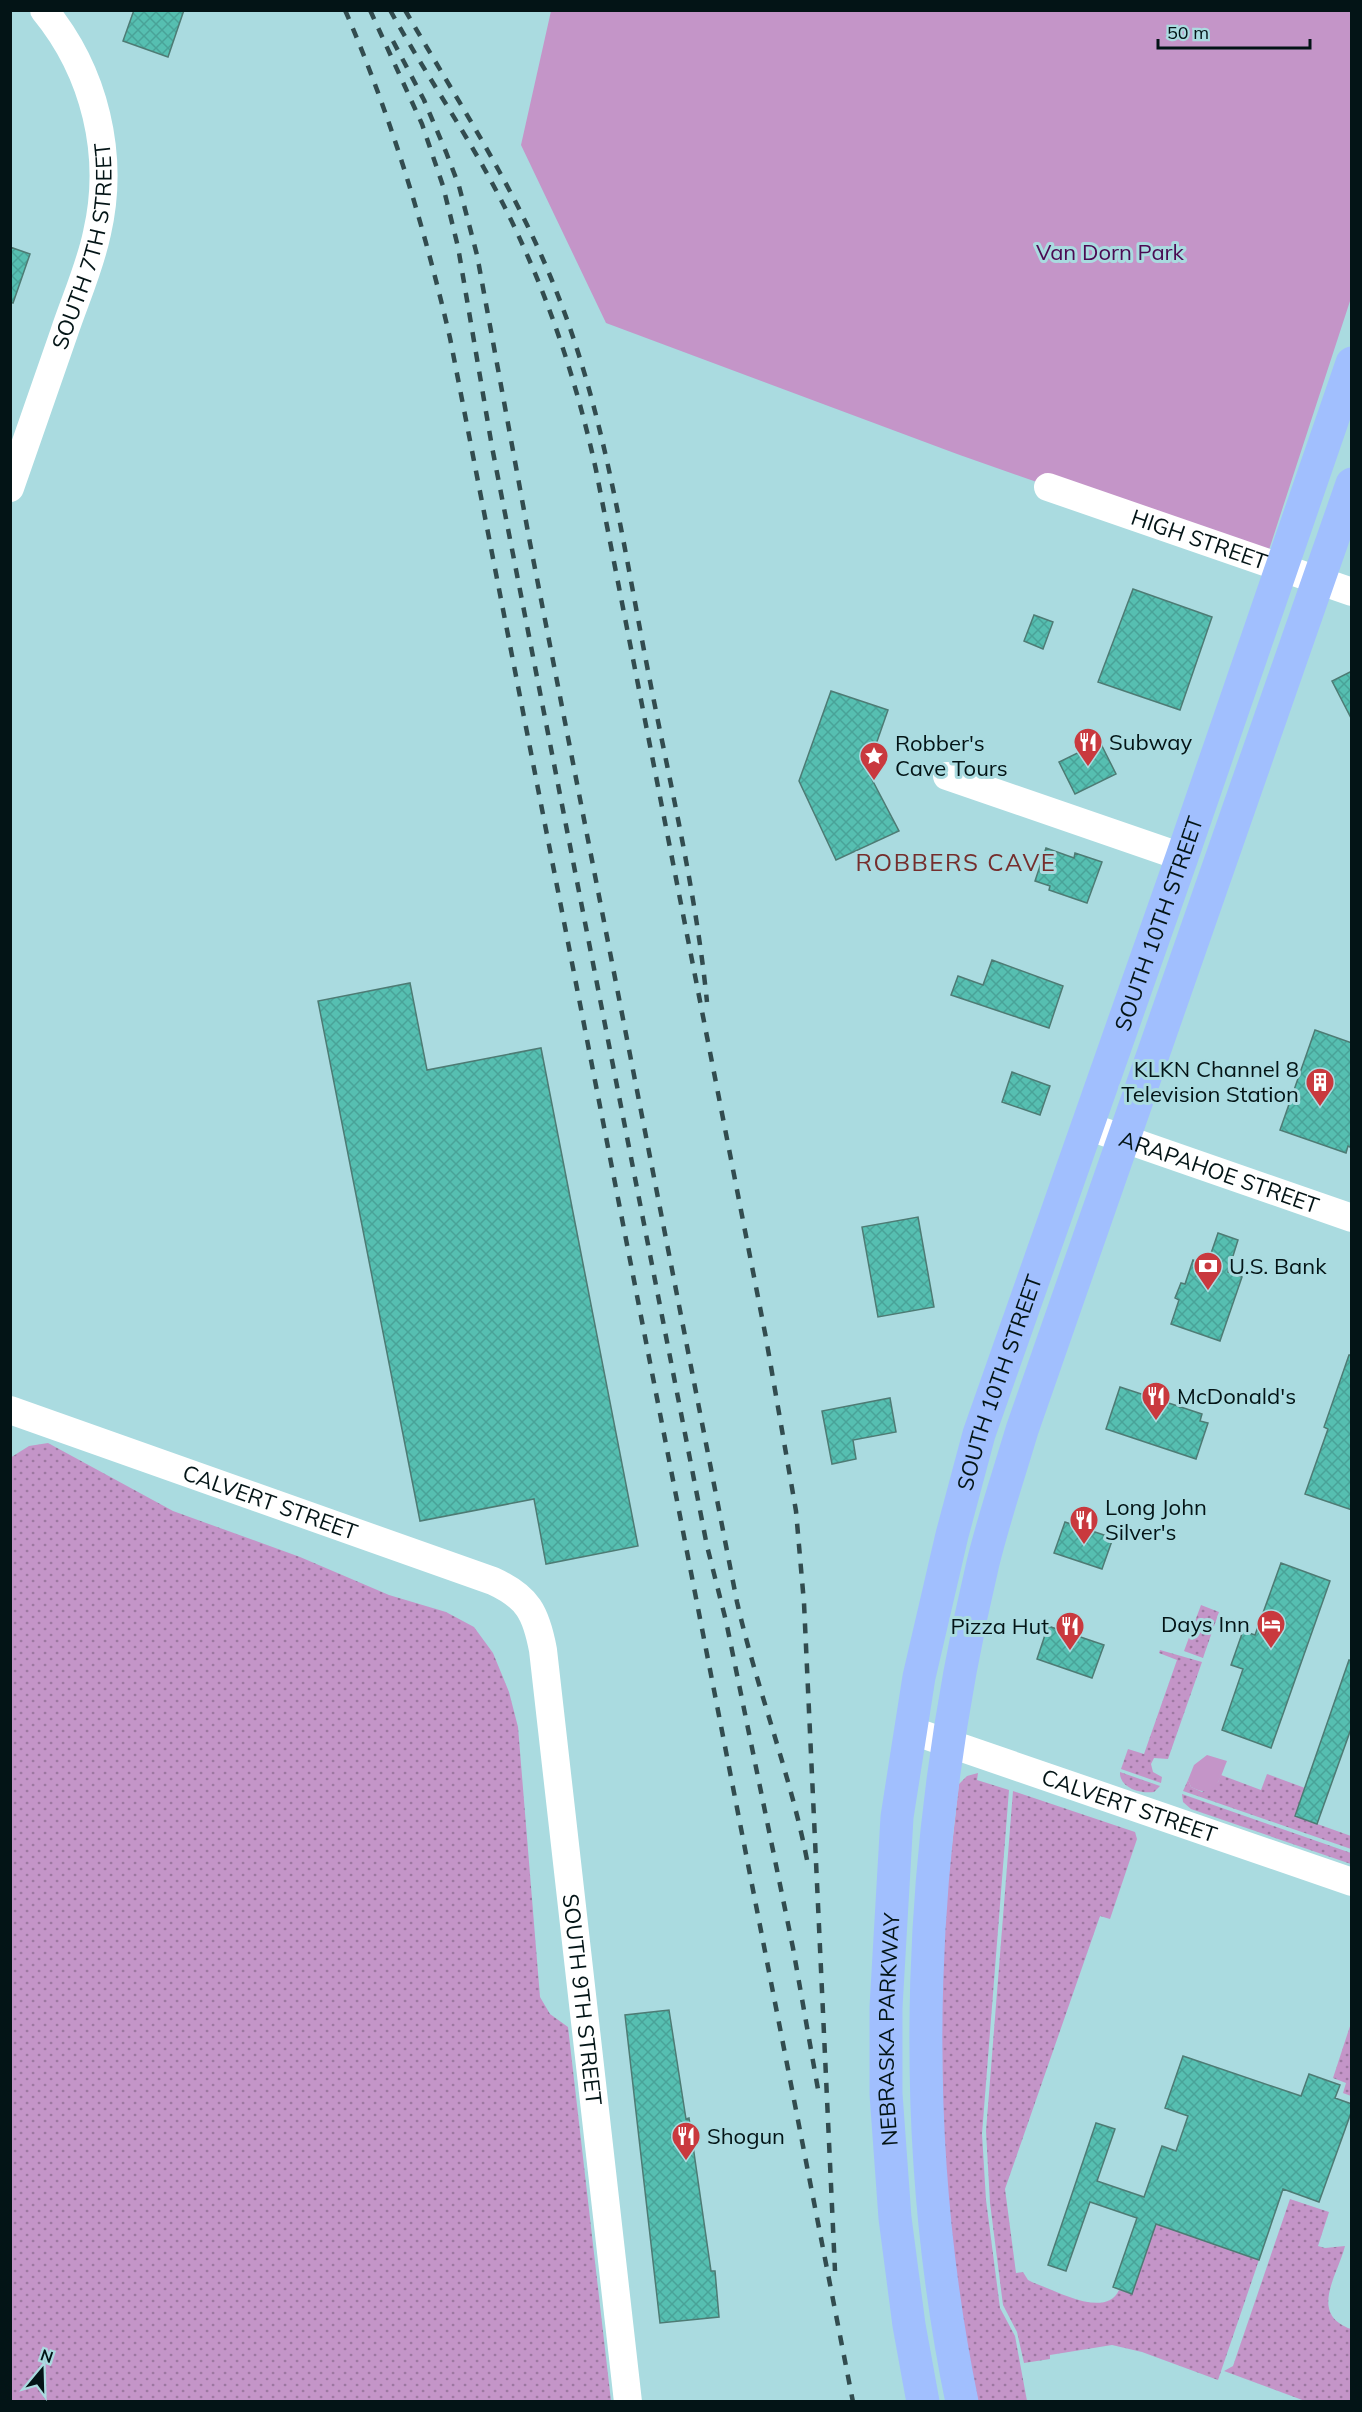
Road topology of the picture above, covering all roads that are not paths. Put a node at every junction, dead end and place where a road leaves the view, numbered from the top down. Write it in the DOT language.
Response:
graph roads {
  1 [pos="44,10"];
  2 [pos="1352,363"];
  3 [pos="1352,484"];
  4 [pos="1048,487"];
  5 [pos="10,488"];
  6 [pos="1282,568"];
  7 [pos="1318,581"];
  8 [pos="1352,592"];
  9 [pos="947,776"];
  10 [pos="1182,857"];
  11 [pos="1087,1126"];
  12 [pos="1123,1139"];
  13 [pos="1352,1218"];
  14 [pos="10,1410"];
  15 [pos="525,1601"];
  16 [pos="910,1730"];
  17 [pos="947,1743"];
  18 [pos="1352,1882"];
  19 [pos="628,2402"];
  20 [pos="923,2402"];
  21 [pos="962,2402"];
  1 -- 5 [label="street, SOUTH 7TH STREET"];
  2 -- 6 [label="main road, SOUTH 10TH STREET"];
  3 -- 7 [label="main road, SOUTH 10TH STREET"];
  4 -- 6 [label="street, HIGH STREET"];
  6 -- 7 [label="street, HIGH STREET"];
  6 -- 10 [label="main road, SOUTH 10TH STREET"];
  7 -- 8 [label="street, HIGH STREET"];
  7 -- 12 [label="main road, SOUTH 10TH STREET"];
  9 -- 10 [label="street"];
  10 -- 11 [label="main road, SOUTH 10TH STREET"];
  11 -- 12 [label="street, ARAPAHOE STREET"];
  11 -- 16 [label="main road, SOUTH 10TH STREET"];
  12 -- 13 [label="street, ARAPAHOE STREET"];
  12 -- 17 [label="main road, SOUTH 10TH STREET"];
  14 -- 15 [label="street, CALVERT STREET"];
  15 -- 19 [label="street, SOUTH 9TH STREET"];
  16 -- 17 [label="street, CALVERT STREET"];
  16 -- 20 [label="main road, NEBRASKA PARKWAY"];
  17 -- 18 [label="street, CALVERT STREET"];
  17 -- 21 [label="main road, NEBRASKA PARKWAY"];
}
